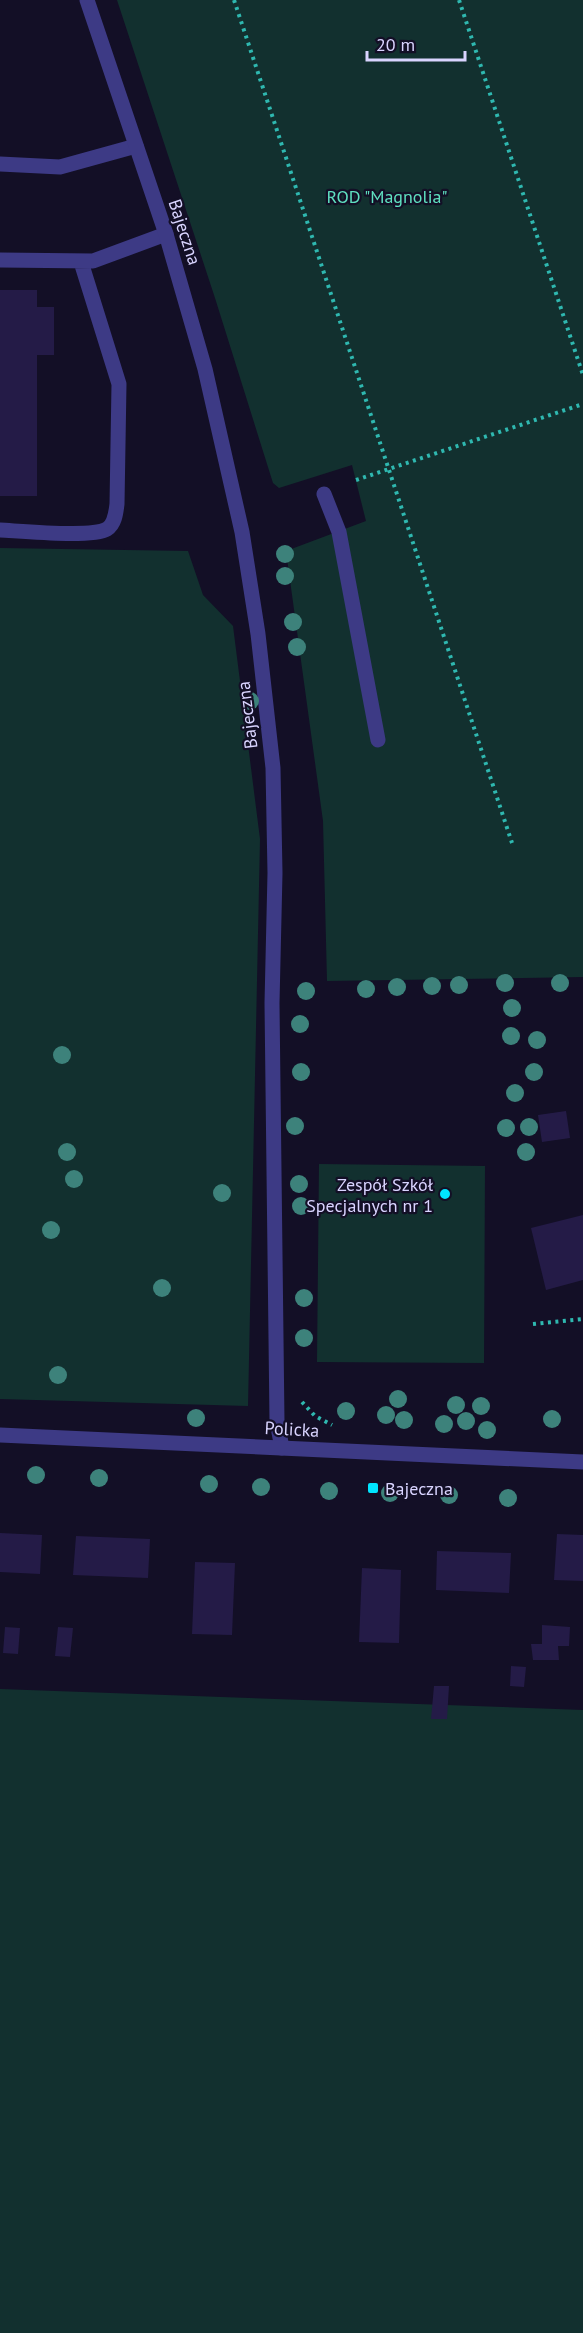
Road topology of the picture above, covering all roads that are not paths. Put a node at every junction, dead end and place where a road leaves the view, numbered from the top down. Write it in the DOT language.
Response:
graph roads {
  1 [pos="87,0"];
  2 [pos="136,146"];
  3 [pos="0,164"];
  4 [pos="166,234"];
  5 [pos="0,260"];
  6 [pos="81,262"];
  7 [pos="324,494"];
  8 [pos="0,530"];
  9 [pos="378,740"];
  10 [pos="0,1435"];
  11 [pos="282,1448"];
  12 [pos="583,1462"];
  1 -- 2 [label="street, Bajeczna"];
  2 -- 3 [label="street"];
  2 -- 4 [label="street, Bajeczna"];
  4 -- 6 [label="street"];
  4 -- 11 [label="street, Bajeczna"];
  5 -- 6 [label="street"];
  6 -- 8 [label="street"];
  7 -- 9 [label="street"];
  10 -- 11 [label="street, Policka"];
  11 -- 12 [label="street, Policka"];
}
